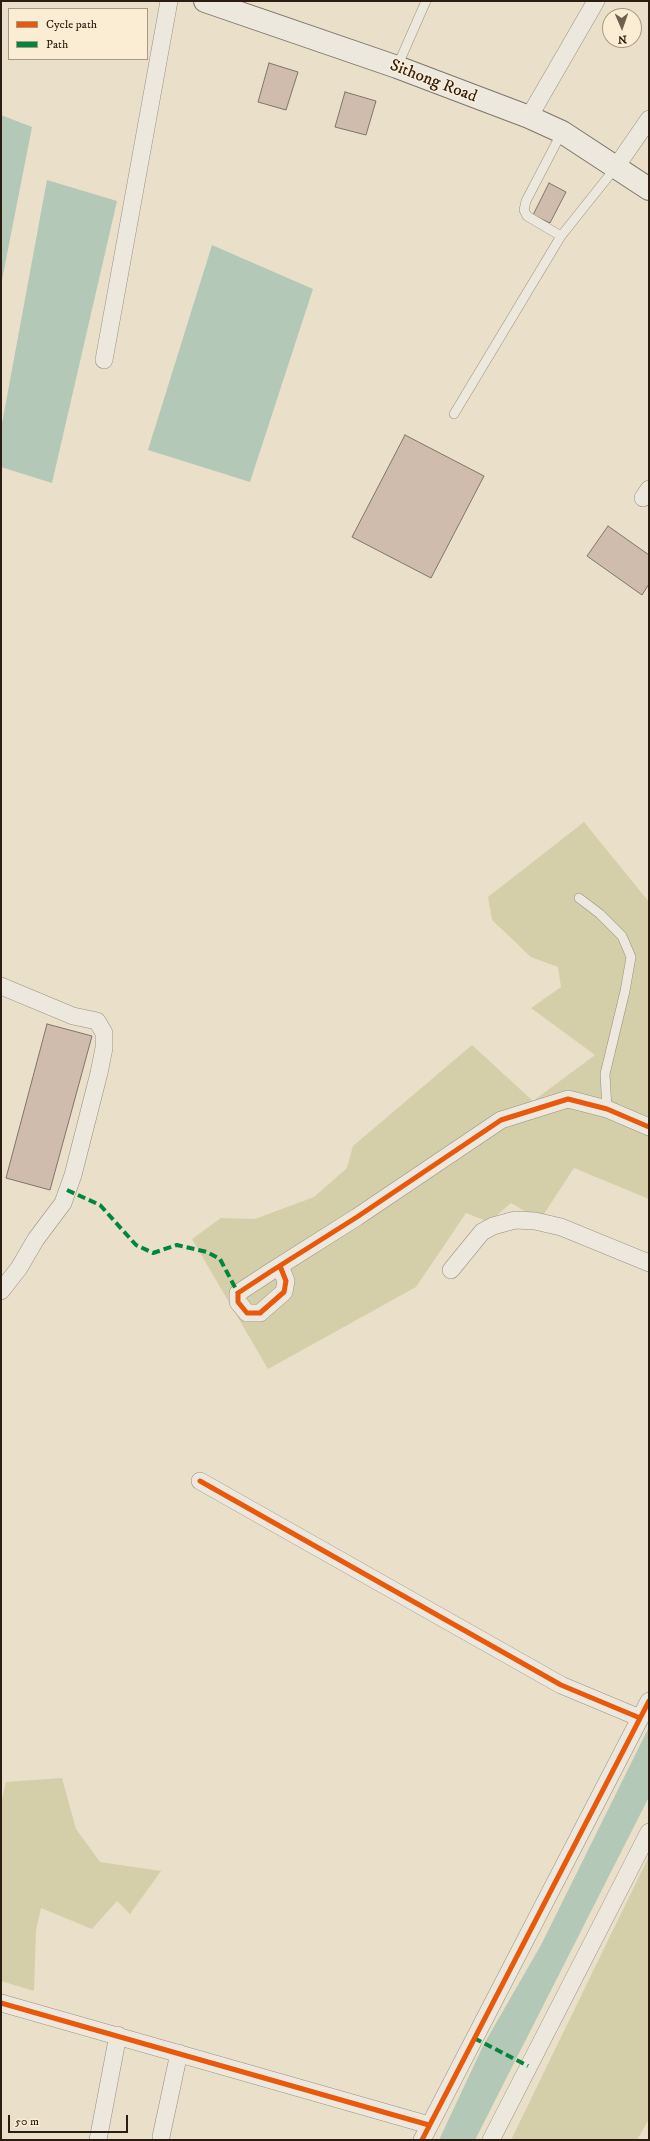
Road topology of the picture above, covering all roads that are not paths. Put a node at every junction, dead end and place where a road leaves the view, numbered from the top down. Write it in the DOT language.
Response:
graph roads {
  1 [pos="169,1"];
  2 [pos="205,1"];
  3 [pos="426,1"];
  4 [pos="596,1"];
  5 [pos="397,67"];
  6 [pos="529,117"];
  7 [pos="649,119"];
  8 [pos="562,132"];
  9 [pos="616,167"];
  10 [pos="649,189"];
  11 [pos="561,236"];
  12 [pos="104,360"];
  13 [pos="454,414"];
  14 [pos="579,898"];
  15 [pos="1,986"];
  16 [pos="607,1109"];
  17 [pos="649,1127"];
  18 [pos="649,1263"];
  19 [pos="280,1266"];
  20 [pos="451,1270"];
  21 [pos="1,1291"];
  22 [pos="200,1481"];
  23 [pos="649,1701"];
  24 [pos="640,1718"];
  25 [pos="649,1832"];
  26 [pos="1,2003"];
  27 [pos="118,2035"];
  28 [pos="179,2053"];
  29 [pos="426,2133"];
  30 [pos="161,2137"];
  31 [pos="98,2140"];
  32 [pos="491,2140"];
  1 -- 12 [label="street"];
  2 -- 5 [label="main road, Sithong Road"];
  3 -- 5 [label="lane"];
  4 -- 6 [label="street"];
  5 -- 6 [label="main road, Sithong Road"];
  6 -- 8 [label="main road, Sithong Road"];
  7 -- 9 [label="street"];
  8 -- 9 [label="main road, Sithong Road"];
  8 -- 11 [label="lane"];
  9 -- 10 [label="main road, Sithong Road"];
  9 -- 11 [label="lane"];
  11 -- 13 [label="lane"];
  14 -- 16 [label="lane"];
  15 -- 21 [label="street"];
  16 -- 17 [label="street"];
  16 -- 19 [label="street"];
  18 -- 20 [label="street"];
  22 -- 24 [label="street"];
  23 -- 24 [label="street"];
  24 -- 29 [label="street"];
  25 -- 32 [label="street"];
  26 -- 27 [label="street"];
  27 -- 28 [label="street"];
  27 -- 31 [label="street"];
  28 -- 29 [label="street"];
  28 -- 30 [label="street"];
}
